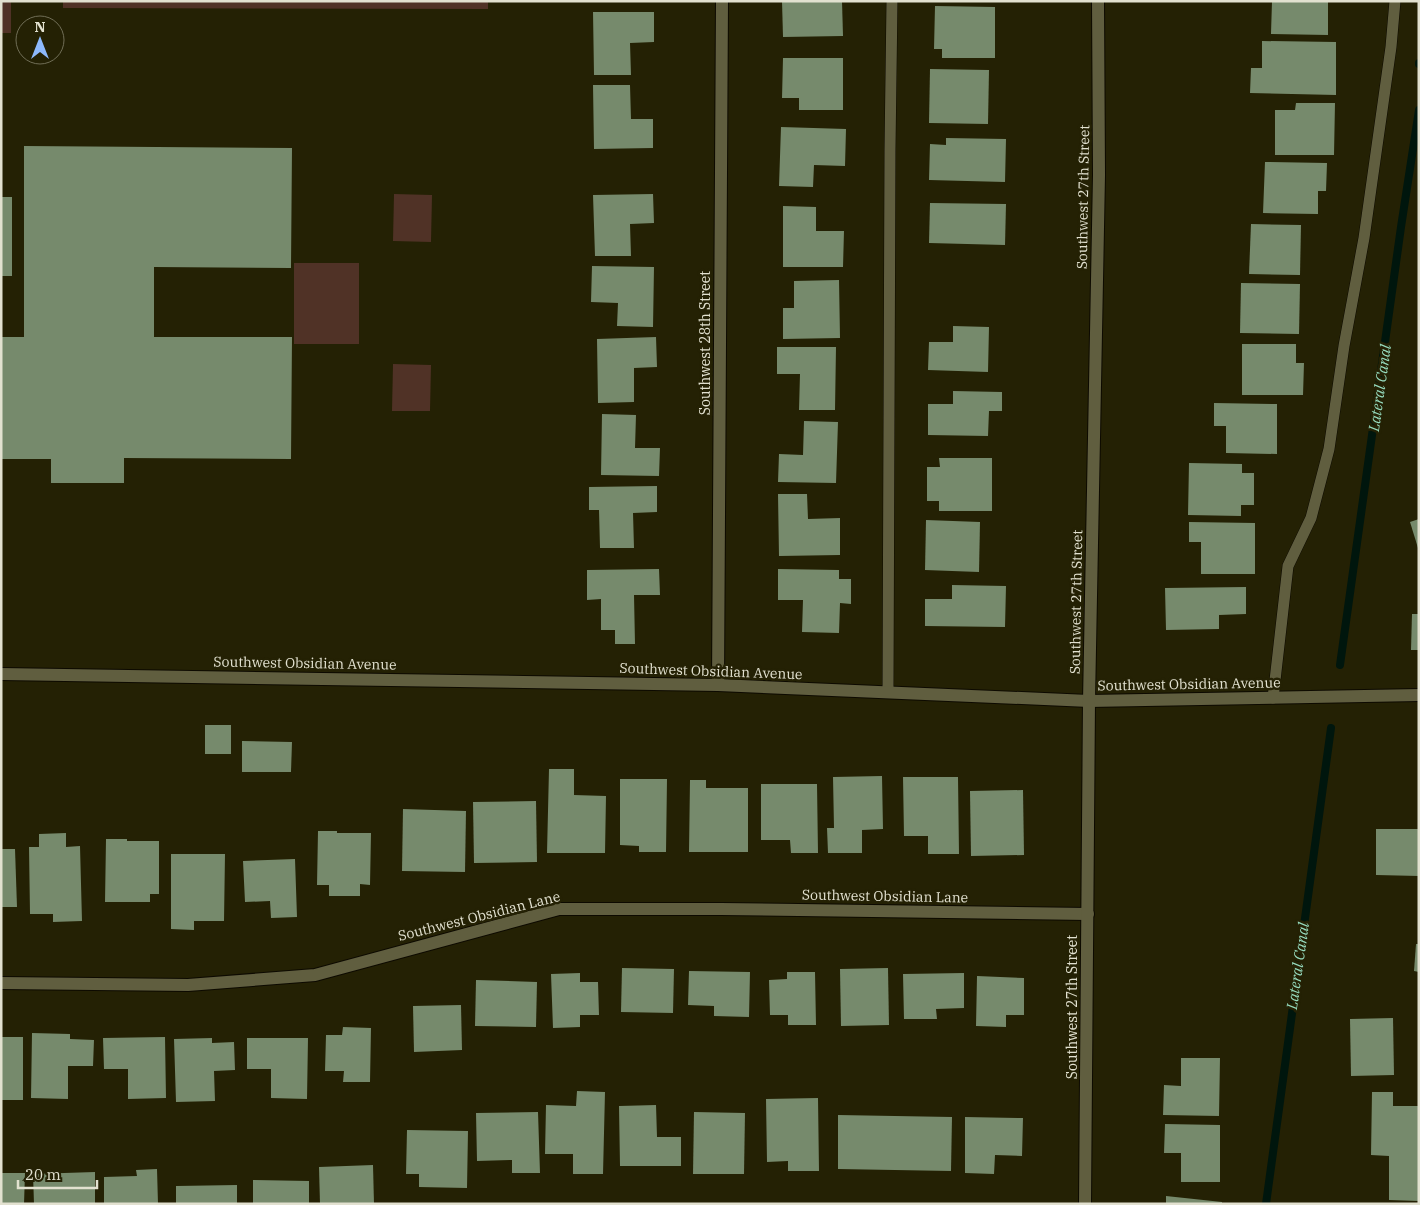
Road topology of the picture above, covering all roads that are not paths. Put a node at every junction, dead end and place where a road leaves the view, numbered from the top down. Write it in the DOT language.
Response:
graph roads {
  1 [pos="722,1"];
  2 [pos="892,1"];
  3 [pos="1098,1"];
  4 [pos="1395,1"];
  5 [pos="1,674"];
  6 [pos="718,685"];
  7 [pos="888,692"];
  8 [pos="1419,695"];
  9 [pos="1273,698"];
  10 [pos="1089,701"];
  11 [pos="1088,914"];
  12 [pos="1,984"];
  13 [pos="1085,1204"];
  1 -- 6 [label="street, Southwest 28th Street"];
  2 -- 7 [label="lane"];
  3 -- 10 [label="street, Southwest 27th Street"];
  4 -- 9 [label="lane"];
  5 -- 6 [label="street, Southwest Obsidian Avenue"];
  6 -- 7 [label="street, Southwest Obsidian Avenue"];
  7 -- 10 [label="street, Southwest Obsidian Avenue"];
  8 -- 9 [label="street, Southwest Obsidian Avenue"];
  9 -- 10 [label="street, Southwest Obsidian Avenue"];
  10 -- 11 [label="street, Southwest 27th Street"];
  11 -- 12 [label="street, Southwest Obsidian Lane"];
  11 -- 13 [label="street, Southwest 27th Street"];
}
